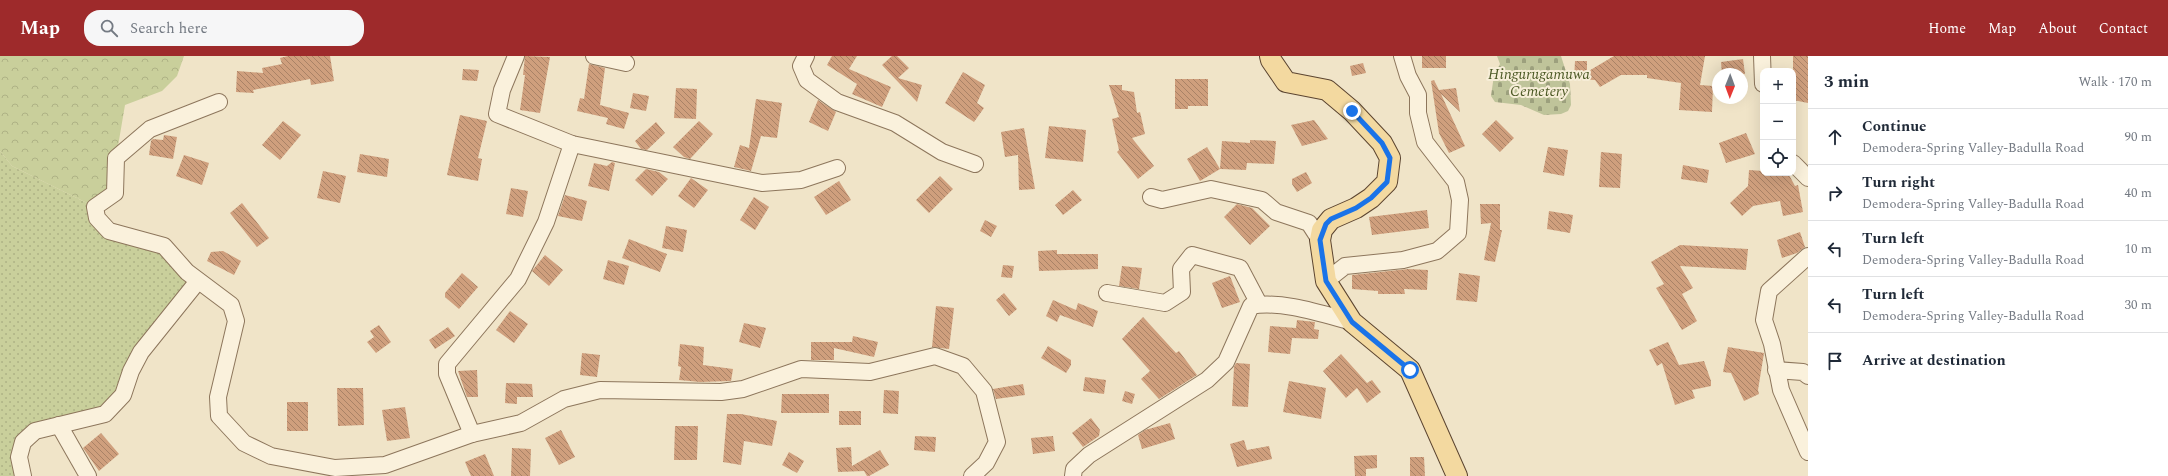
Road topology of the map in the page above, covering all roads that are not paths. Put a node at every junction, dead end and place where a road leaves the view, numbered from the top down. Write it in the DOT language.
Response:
graph roads {
  1 [pos="516,56"];
  2 [pos="594,56"];
  3 [pos="806,56"];
  4 [pos="1270,56"];
  5 [pos="1402,56"];
  6 [pos="1762,56"];
  7 [pos="626,62"];
  8 [pos="1762,68"];
  9 [pos="219,102"];
  10 [pos="572,144"];
  11 [pos="974,164"];
  12 [pos="1796,166"];
  13 [pos="837,168"];
  14 [pos="1808,178"];
  15 [pos="1151,197"];
  16 [pos="1320,240"];
  17 [pos="1808,256"];
  18 [pos="198,281"];
  19 [pos="1326,281"];
  20 [pos="1107,293"];
  21 [pos="1259,304"];
  22 [pos="1352,322"];
  23 [pos="1776,370"];
  24 [pos="1808,376"];
  25 [pos="58,425"];
  26 [pos="472,434"];
  27 [pos="1808,452"];
  28 [pos="23,476"];
  29 [pos="88,476"];
  30 [pos="972,476"];
  31 [pos="1073,476"];
  32 [pos="1457,476"];
  1 -- 10 [label="street"];
  2 -- 7 [label="street"];
  3 -- 11 [label="street"];
  4 -- 16 [label="main road"];
  5 -- 19 [label="street"];
  6 -- 8 [label="street"];
  9 -- 18 [label="street"];
  10 -- 13 [label="street"];
  10 -- 26 [label="street"];
  12 -- 14 [label="street"];
  15 -- 16 [label="street"];
  16 -- 19 [label="main road"];
  17 -- 23 [label="street"];
  18 -- 25 [label="street"];
  18 -- 26 [label="street"];
  19 -- 22 [label="main road"];
  20 -- 21 [label="street"];
  21 -- 22 [label="street"];
  21 -- 31 [label="street"];
  22 -- 32 [label="main road"];
  23 -- 24 [label="street"];
  23 -- 27 [label="street"];
  25 -- 28 [label="street"];
  25 -- 29 [label="street"];
  26 -- 30 [label="street"];
}
